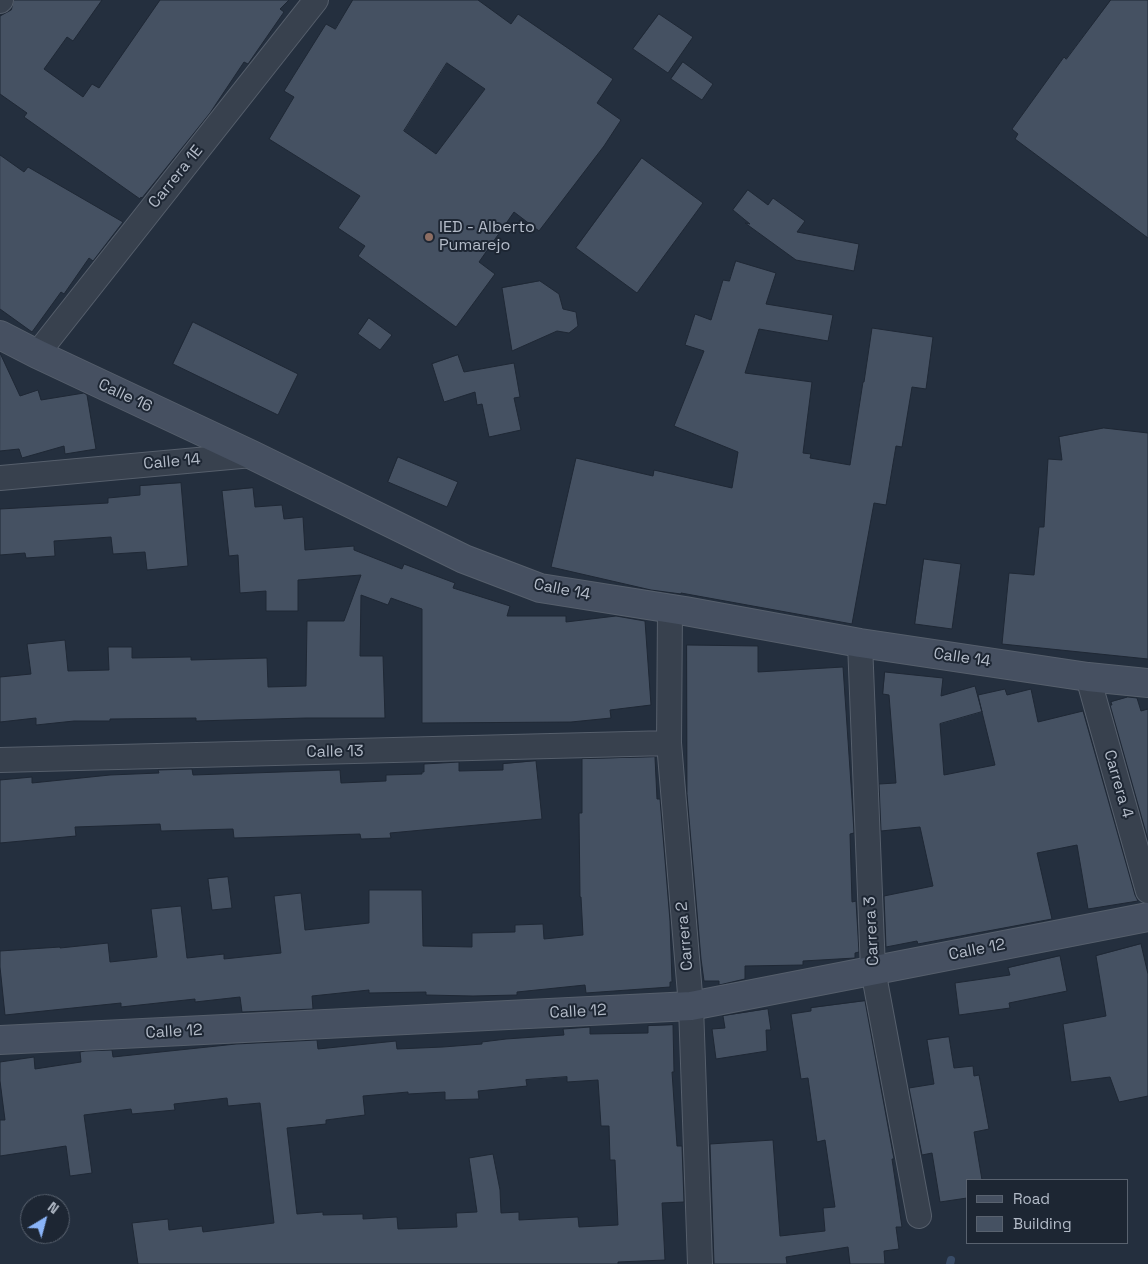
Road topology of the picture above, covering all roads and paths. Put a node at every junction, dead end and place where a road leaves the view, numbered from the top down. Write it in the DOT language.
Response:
graph roads {
  1 [pos="316,0"];
  2 [pos="0,335"];
  3 [pos="36,354"];
  4 [pos="252,455"];
  5 [pos="0,478"];
  6 [pos="670,609"];
  7 [pos="860,643"];
  8 [pos="1088,677"];
  9 [pos="1148,683"];
  10 [pos="669,743"];
  11 [pos="0,760"];
  12 [pos="1148,891"];
  13 [pos="1148,917"];
  14 [pos="873,970"];
  15 [pos="691,1006"];
  16 [pos="0,1040"];
  17 [pos="919,1216"];
  18 [pos="700,1264"];
  1 -- 3 [label="street, Carrera 1E"];
  2 -- 3 [label="street, Calle 16"];
  3 -- 4 [label="street, Calle 16"];
  4 -- 5 [label="street, Calle 14"];
  4 -- 6 [label="street, Calle 14"];
  6 -- 7 [label="street, Calle 14"];
  6 -- 10 [label="street, Carrera 2"];
  7 -- 8 [label="street, Calle 14"];
  7 -- 14 [label="street, Carrera 3"];
  8 -- 9 [label="street, Calle 14"];
  8 -- 12 [label="street, Carrera 4"];
  10 -- 11 [label="street, Calle 13"];
  10 -- 15 [label="street, Carrera 2"];
  13 -- 14 [label="street, Calle 12"];
  14 -- 15 [label="street, Calle 12"];
  14 -- 17 [label="street, Carrera 3"];
  15 -- 16 [label="street, Calle 12"];
  15 -- 18 [label="street, Carrera 2"];
}
